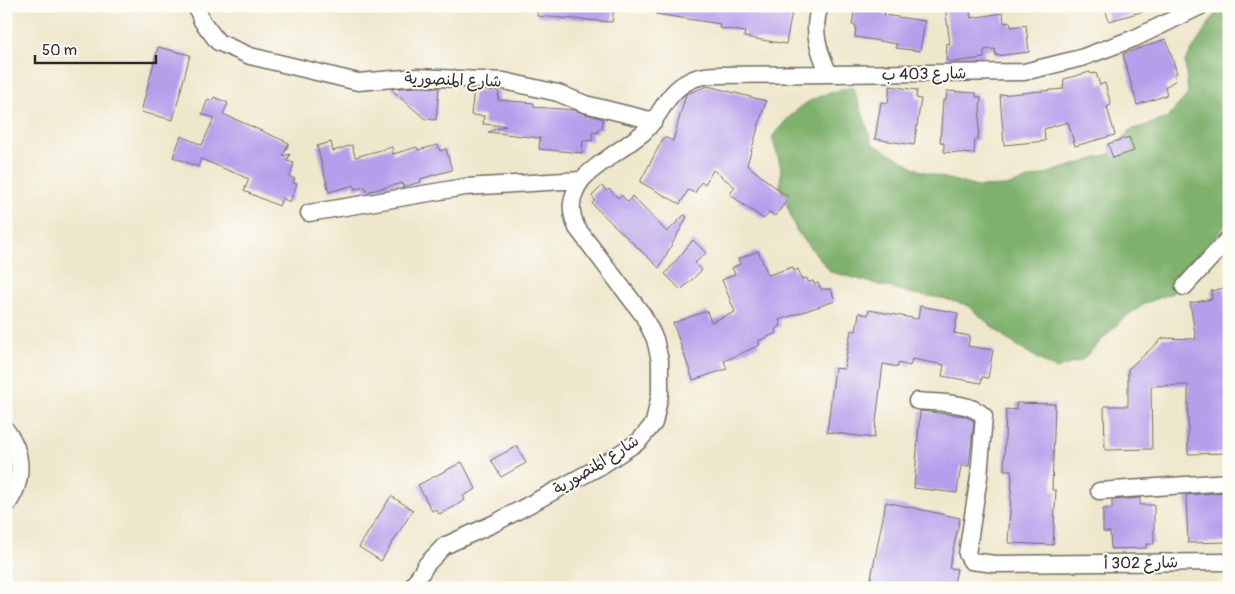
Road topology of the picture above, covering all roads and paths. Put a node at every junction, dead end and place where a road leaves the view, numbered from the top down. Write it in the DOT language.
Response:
graph roads {
  1 [pos="196,6"];
  2 [pos="820,6"];
  3 [pos="1201,6"];
  4 [pos="829,74"];
  5 [pos="654,121"];
  6 [pos="582,180"];
  7 [pos="309,213"];
  8 [pos="1229,238"];
  9 [pos="1184,287"];
  10 [pos="917,401"];
  11 [pos="6,430"];
  12 [pos="1229,482"];
  13 [pos="1099,491"];
  14 [pos="6,506"];
  15 [pos="1229,562"];
  16 [pos="412,588"];
  1 -- 5 [label="street, شارع المنصورية"];
  2 -- 4 [label="street"];
  3 -- 4 [label="street, شارع 403 ب"];
  4 -- 5 [label="street, شارع 403 ب"];
  5 -- 6 [label="street, شارع المنصورية"];
  6 -- 7 [label="street"];
  6 -- 16 [label="street, شارع المنصورية"];
  8 -- 9 [label="street"];
  10 -- 15 [label="street, شارع 302 أ"];
  11 -- 14 [label="street"];
  12 -- 13 [label="street"];
}
